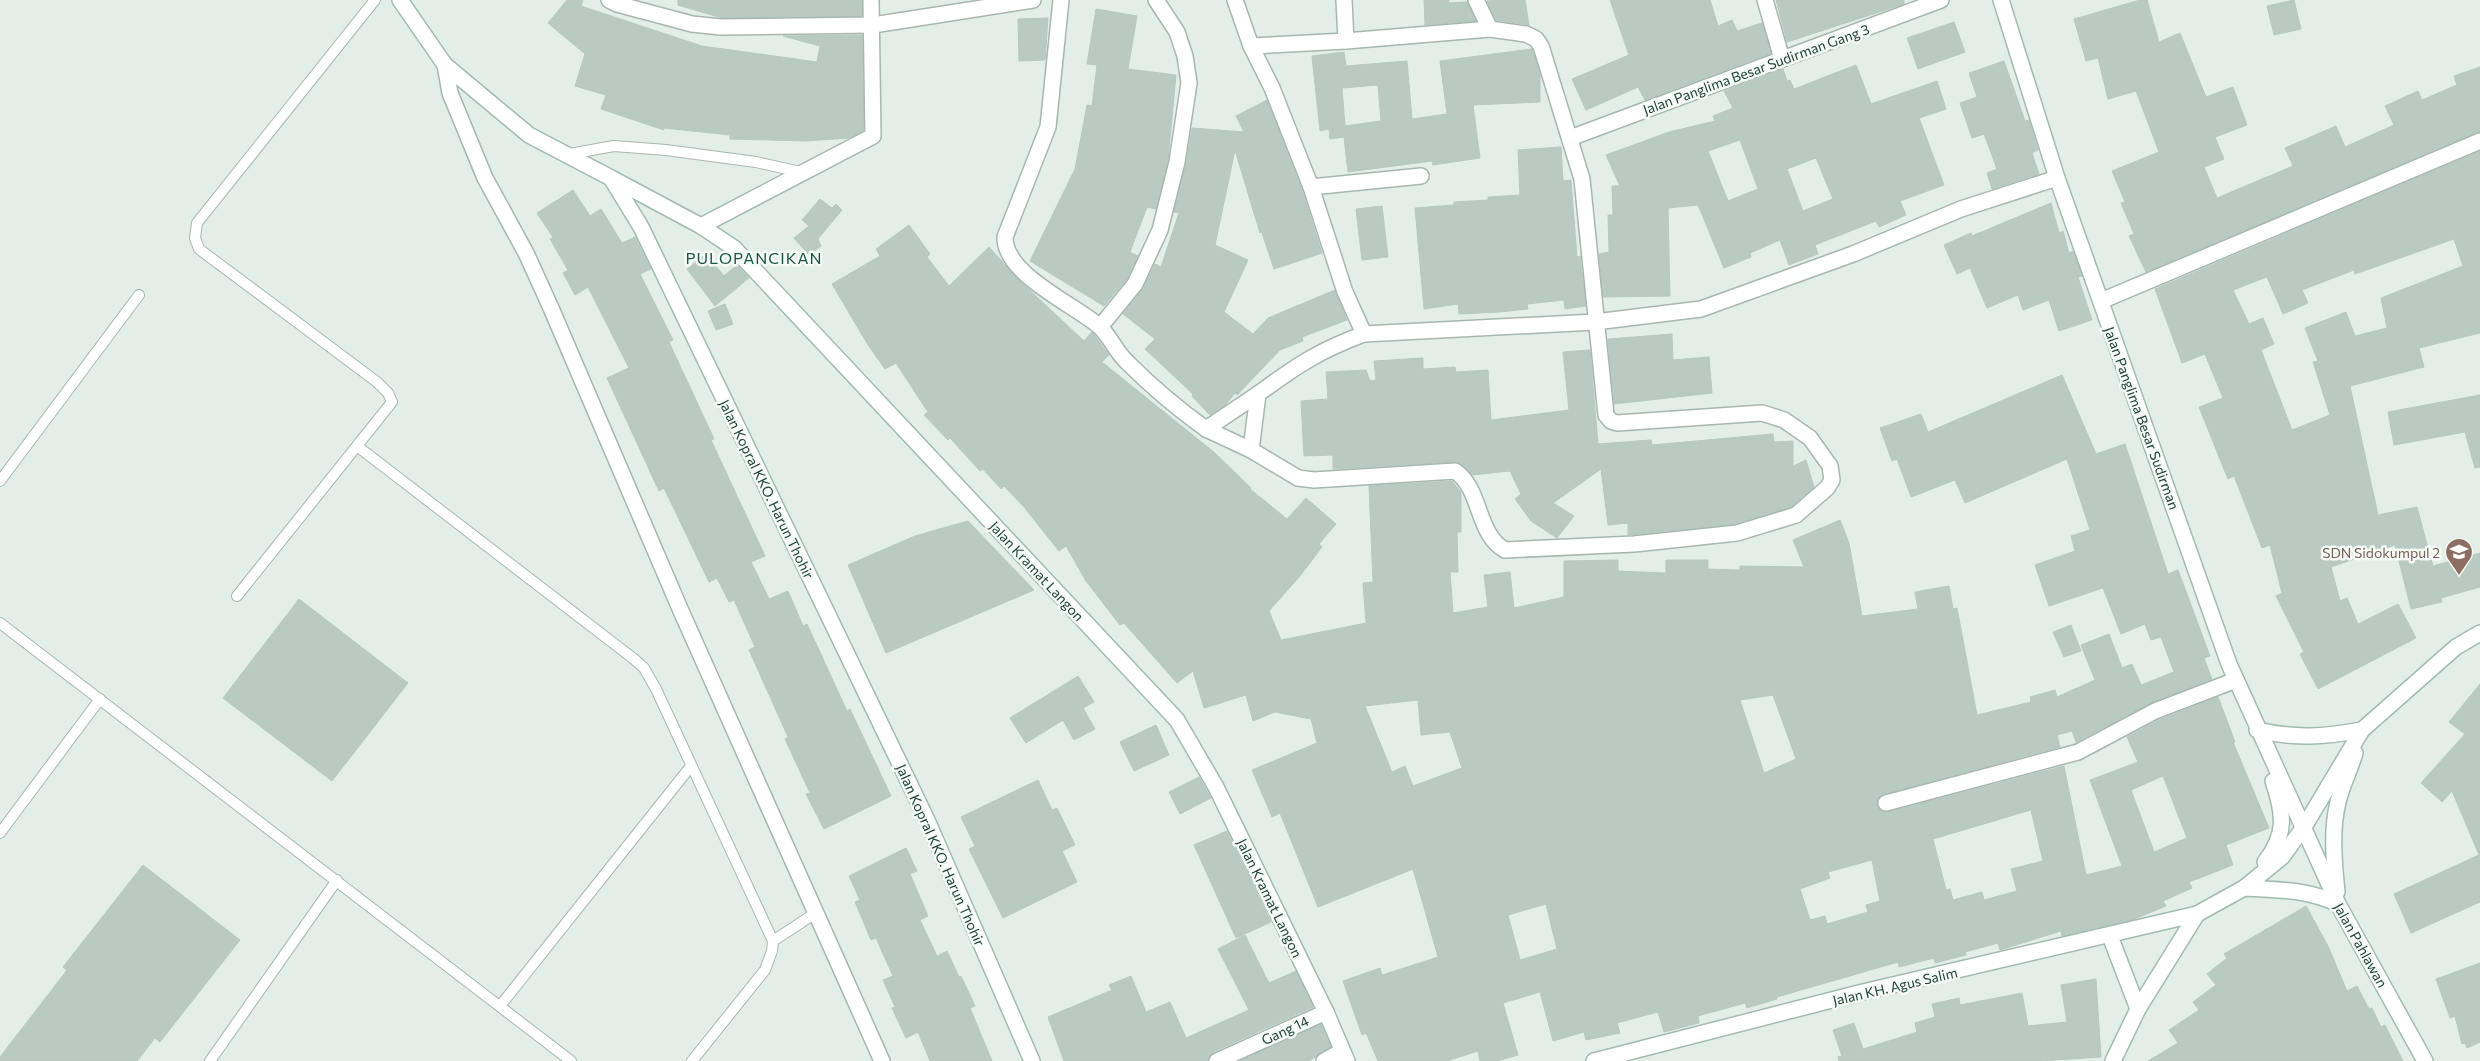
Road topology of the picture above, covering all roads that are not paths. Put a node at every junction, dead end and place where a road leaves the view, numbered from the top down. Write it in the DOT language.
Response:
graph roads {
  1 [pos="375,0"];
  2 [pos="400,0"];
  3 [pos="609,0"];
  4 [pos="871,0"];
  5 [pos="1033,0"];
  6 [pos="1061,0"];
  7 [pos="1156,0"];
  8 [pos="1235,0"];
  9 [pos="1344,0"];
  10 [pos="1476,0"];
  11 [pos="1765,0"];
  12 [pos="1941,0"];
  13 [pos="2001,0"];
  14 [pos="1000,2"];
  15 [pos="873,24"];
  16 [pos="1490,29"];
  17 [pos="1346,41"];
  18 [pos="1251,46"];
  19 [pos="1782,59"];
  20 [pos="444,65"];
  21 [pos="1570,138"];
  22 [pos="2480,141"];
  23 [pos="569,154"];
  24 [pos="805,173"];
  25 [pos="1421,176"];
  26 [pos="611,178"];
  27 [pos="2057,178"];
  28 [pos="1311,187"];
  29 [pos="701,226"];
  30 [pos="139,295"];
  31 [pos="2101,301"];
  32 [pos="1595,322"];
  33 [pos="1100,327"];
  34 [pos="1364,334"];
  35 [pos="1258,394"];
  36 [pos="1206,430"];
  37 [pos="357,446"];
  38 [pos="1251,450"];
  39 [pos="0,481"];
  40 [pos="237,596"];
  41 [pos="0,623"];
  42 [pos="2480,633"];
  43 [pos="2236,680"];
  44 [pos="100,699"];
  45 [pos="2257,730"];
  46 [pos="2362,730"];
  47 [pos="691,766"];
  48 [pos="1886,803"];
  49 [pos="2304,827"];
  50 [pos="0,833"];
  51 [pos="338,880"];
  52 [pos="2244,888"];
  53 [pos="2338,904"];
  54 [pos="817,912"];
  55 [pos="2197,914"];
  56 [pos="2110,936"];
  57 [pos="773,941"];
  58 [pos="500,1006"];
  59 [pos="2138,1009"];
  60 [pos="1326,1012"];
  61 [pos="1345,1056"];
  62 [pos="210,1061"];
  63 [pos="571,1061"];
  64 [pos="692,1061"];
  65 [pos="882,1061"];
  66 [pos="1032,1061"];
  67 [pos="1217,1061"];
  68 [pos="1324,1061"];
  69 [pos="1594,1061"];
  70 [pos="2113,1061"];
  71 [pos="2425,1061"];
  1 -- 37 [label="lane"];
  2 -- 20 [label="street, Jalan Kopral KKO. Harun Thohir"];
  3 -- 15 [label="street"];
  4 -- 15 [label="street"];
  5 -- 14 [label="street"];
  6 -- 33 [label="street"];
  7 -- 33 [label="street"];
  8 -- 18 [label="street"];
  9 -- 17 [label="street"];
  10 -- 16 [label="street"];
  11 -- 19 [label="street"];
  12 -- 19 [label="street, Jalan Panglima Besar Sudirman Gang 3"];
  13 -- 27 [label="street, Jalan Panglima Besar Sudirman"];
  14 -- 15 [label="street"];
  15 -- 24 [label="street"];
  16 -- 17 [label="street"];
  16 -- 21 [label="street"];
  17 -- 18 [label="street"];
  18 -- 28 [label="street"];
  19 -- 21 [label="street, Jalan Panglima Besar Sudirman Gang 3"];
  20 -- 23 [label="street, Jalan Kopral KKO. Harun Thohir"];
  20 -- 54 [label="street"];
  21 -- 32 [label="street"];
  22 -- 31 [label="street"];
  23 -- 24 [label="lane"];
  23 -- 26 [label="street, Jalan Kopral KKO. Harun Thohir"];
  24 -- 29 [label="street"];
  25 -- 28 [label="street"];
  26 -- 29 [label="street, Jalan Kramat Langon"];
  26 -- 66 [label="street, Jalan Kopral KKO. Harun Thohir"];
  27 -- 31 [label="street, Jalan Panglima Besar Sudirman"];
  27 -- 32 [label="street"];
  28 -- 34 [label="street"];
  29 -- 60 [label="street, Jalan Kramat Langon"];
  30 -- 39 [label="lane"];
  31 -- 43 [label="street, Jalan Panglima Besar Sudirman"];
  32 -- 34 [label="street"];
  32 -- 38 [label="street"];
  33 -- 36 [label="street"];
  34 -- 35 [label="street"];
  35 -- 36 [label="street"];
  35 -- 38 [label="street"];
  36 -- 38 [label="street"];
  37 -- 40 [label="lane"];
  37 -- 47 [label="lane"];
  41 -- 44 [label="lane"];
  42 -- 46 [label="street"];
  43 -- 45 [label="street, Jalan Panglima Besar Sudirman"];
  43 -- 48 [label="street"];
  44 -- 50 [label="lane"];
  44 -- 51 [label="lane"];
  45 -- 46 [label="street"];
  45 -- 49 [label="street, Jalan Panglima Besar Sudirman"];
  45 -- 52 [label="street"];
  46 -- 49 [label="street"];
  46 -- 53 [label="street"];
  47 -- 57 [label="lane"];
  47 -- 58 [label="lane"];
  49 -- 52 [label="street"];
  49 -- 53 [label="street, Jalan Pahlawan"];
  51 -- 58 [label="lane"];
  51 -- 62 [label="lane"];
  52 -- 53 [label="street"];
  52 -- 55 [label="street"];
  53 -- 71 [label="street, Jalan Pahlawan"];
  54 -- 57 [label="lane"];
  54 -- 65 [label="street"];
  55 -- 56 [label="street, Jalan KH. Agus Salim"];
  55 -- 59 [label="street"];
  56 -- 59 [label="street"];
  56 -- 69 [label="street, Jalan KH. Agus Salim"];
  57 -- 64 [label="lane"];
  58 -- 63 [label="lane"];
  59 -- 70 [label="street"];
  60 -- 61 [label="street, Jalan Kramat Langon"];
  60 -- 67 [label="street, Gang 14"];
  61 -- 68 [label="street"];
}
